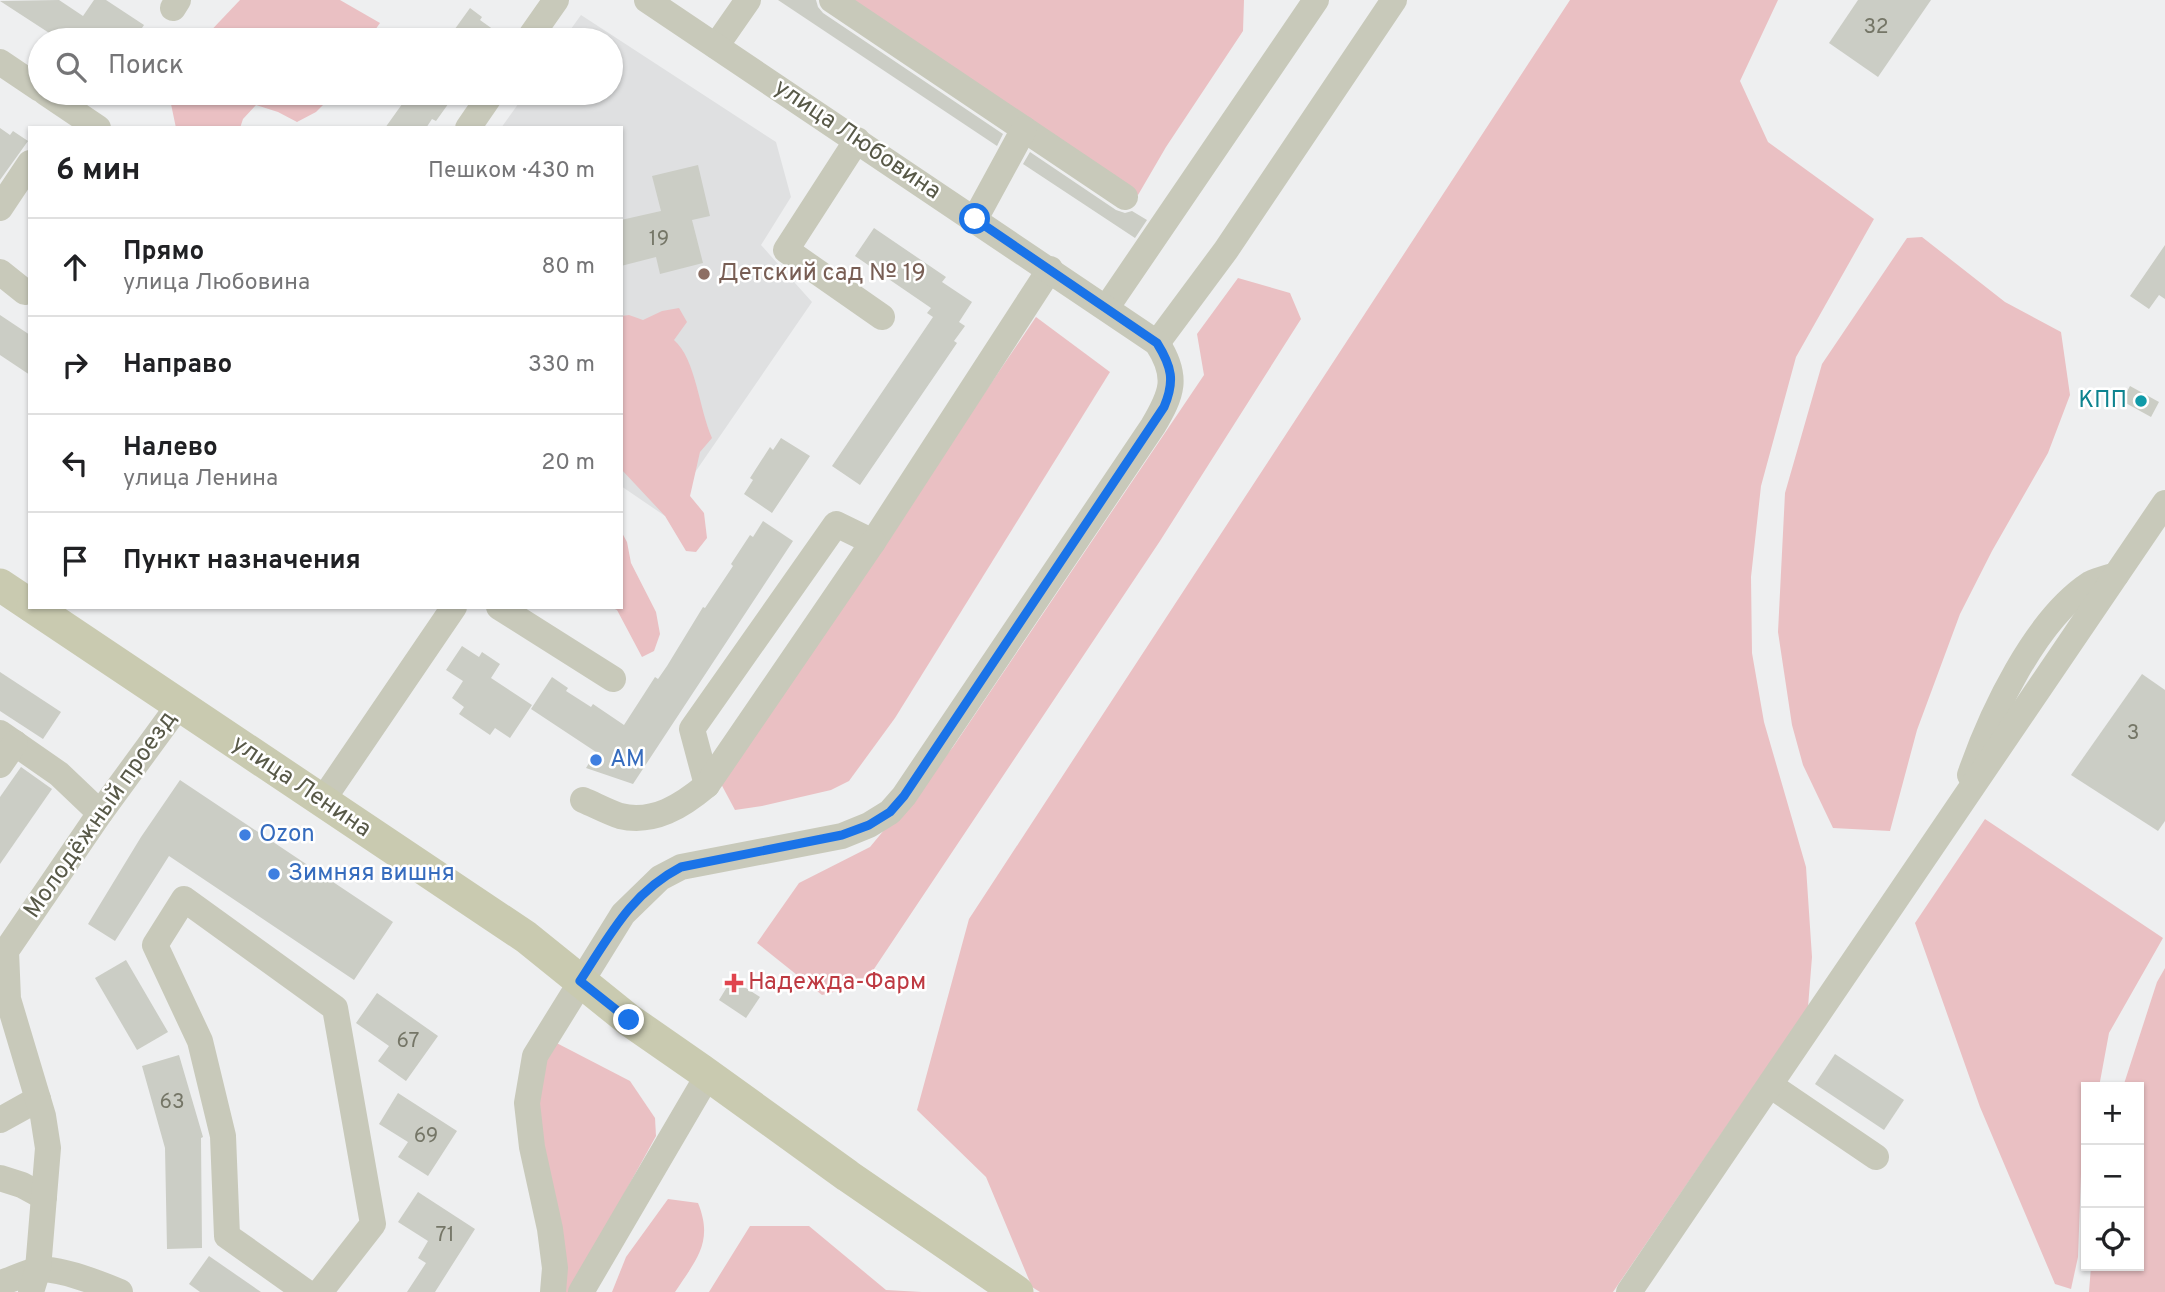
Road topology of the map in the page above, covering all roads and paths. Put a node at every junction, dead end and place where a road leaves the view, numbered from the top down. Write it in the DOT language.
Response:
graph roads {
  1 [pos="556,0"];
  2 [pos="647,0"];
  3 [pos="748,0"];
  4 [pos="832,0"];
  5 [pos="1316,0"];
  6 [pos="1394,0"];
  7 [pos="536,28"];
  8 [pos="716,46"];
  9 [pos="0,62"];
  10 [pos="28,81"];
  11 [pos="484,105"];
  12 [pos="55,109"];
  13 [pos="93,126"];
  14 [pos="469,126"];
  15 [pos="1024,128"];
  16 [pos="857,140"];
  17 [pos="28,166"];
  18 [pos="1125,197"];
  19 [pos="0,208"];
  20 [pos="975,219"];
  21 [pos="1050,270"];
  22 [pos="0,272"];
  23 [pos="25,292"];
  24 [pos="1107,307"];
  25 [pos="882,317"];
  26 [pos="1161,350"];
  27 [pos="2165,503"];
  28 [pos="873,542"];
  29 [pos="0,585"];
  30 [pos="28,603"];
  31 [pos="36,609"];
  32 [pos="452,609"];
  33 [pos="502,609"];
  34 [pos="613,679"];
  35 [pos="179,705"];
  36 [pos="7,738"];
  37 [pos="0,765"];
  38 [pos="707,785"];
  39 [pos="583,800"];
  40 [pos="322,801"];
  41 [pos="100,813"];
  42 [pos="3,952"];
  43 [pos="580,981"];
  44 [pos="7,1017"];
  45 [pos="704,1072"];
  46 [pos="1770,1085"];
  47 [pos="38,1099"];
  48 [pos="0,1120"];
  49 [pos="1876,1157"];
  50 [pos="0,1178"];
  51 [pos="44,1198"];
  52 [pos="35,1281"];
  53 [pos="0,1283"];
  54 [pos="120,1292"];
  55 [pos="306,1292"];
  56 [pos="320,1292"];
  57 [pos="553,1292"];
  58 [pos="581,1292"];
  59 [pos="1017,1292"];
  60 [pos="1629,1292"];
  1 -- 7 [label="street"];
  2 -- 8 [label="street, улица Любовина"];
  3 -- 8 [label="street"];
  4 -- 15 [label="street"];
  5 -- 24 [label="street"];
  6 -- 26 [label="street"];
  8 -- 16 [label="street, улица Любовина"];
  9 -- 10 [label="street"];
  11 -- 14 [label="street"];
  12 -- 13 [label="street"];
  15 -- 18 [label="street"];
  15 -- 20 [label="street"];
  16 -- 20 [label="street, улица Любовина"];
  16 -- 25 [label="street"];
  17 -- 19 [label="street"];
  20 -- 21 [label="street, улица Любовина"];
  21 -- 24 [label="street, улица Любовина"];
  21 -- 28 [label="street"];
  22 -- 23 [label="street"];
  24 -- 26 [label="street, улица Любовина"];
  26 -- 43 [label="street"];
  27 -- 46 [label="street"];
  28 -- 38 [label="street"];
  28 -- 38 [label="street"];
  29 -- 30 [label="main road, улица Ленина"];
  31 -- 35 [label="main road, улица Ленина"];
  32 -- 40 [label="street"];
  33 -- 34 [label="street"];
  35 -- 40 [label="main road, улица Ленина"];
  35 -- 41 [label="street, Молодёжный проезд"];
  36 -- 37 [label="street"];
  36 -- 41 [label="street"];
  38 -- 39 [label="street"];
  40 -- 43 [label="main road, улица Ленина"];
  41 -- 42 [label="street, Молодёжный проезд"];
  42 -- 44 [label="street, Молодёжный проезд"];
  43 -- 45 [label="main road, улица Ленина"];
  43 -- 57 [label="street"];
  44 -- 47 [label="street, Молодёжный проезд"];
  45 -- 58 [label="street"];
  45 -- 59 [label="main road, улица Ленина"];
  46 -- 49 [label="street"];
  46 -- 60 [label="street"];
  47 -- 48 [label="street"];
  47 -- 51 [label="street, Молодёжный проезд"];
  50 -- 51 [label="street"];
  51 -- 52 [label="street, Молодёжный проезд"];
  52 -- 53 [label="street"];
  52 -- 54 [label="street"];
  55 -- 56 [label="street"];
}
